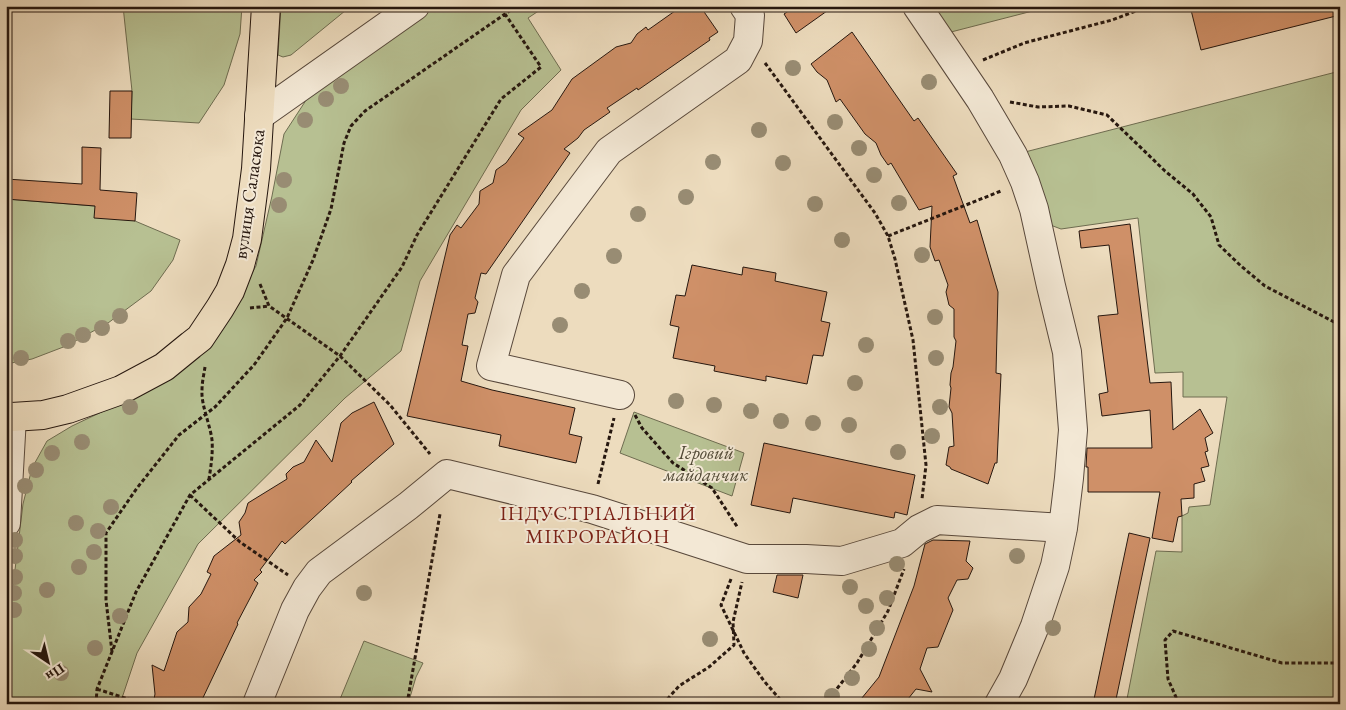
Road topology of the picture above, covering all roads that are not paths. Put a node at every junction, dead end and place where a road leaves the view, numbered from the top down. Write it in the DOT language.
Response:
graph roads {
  1 [pos="266,6"];
  2 [pos="744,6"];
  3 [pos="917,6"];
  4 [pos="406,9"];
  5 [pos="260,116"];
  6 [pos="620,394"];
  7 [pos="8,418"];
  8 [pos="6,523"];
  9 [pos="1063,528"];
  10 [pos="257,704"];
  11 [pos="999,704"];
  1 -- 5 [label="main road, вулиця Саласюка"];
  2 -- 6 [label="street"];
  3 -- 9 [label="street"];
  4 -- 5 [label="street, вулиця Саласюка"];
  5 -- 7 [label="main road, вулиця Саласюка"];
  7 -- 8 [label="street, вулиця Саласюка"];
  9 -- 10 [label="street"];
  9 -- 11 [label="street"];
}
